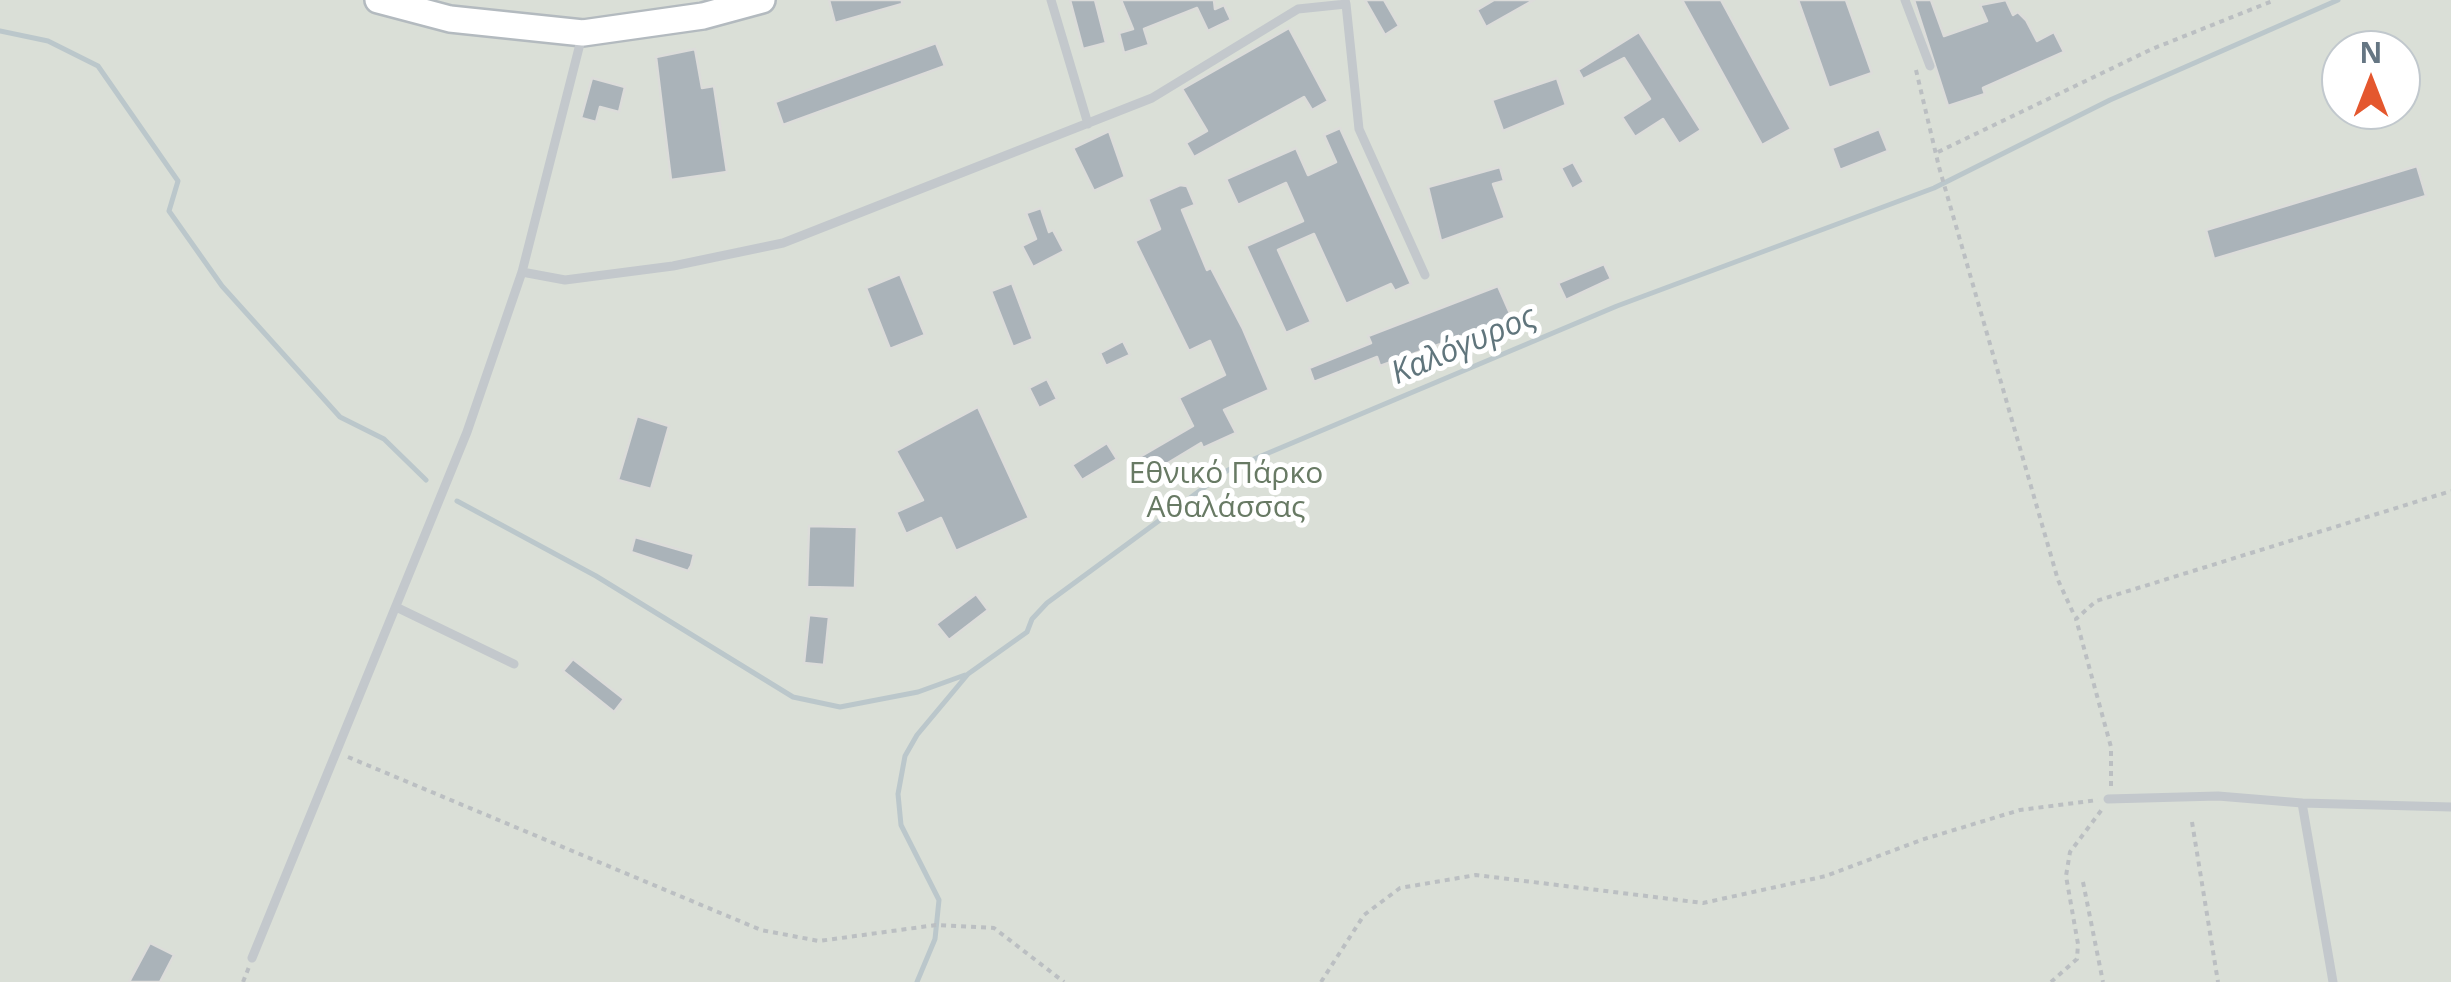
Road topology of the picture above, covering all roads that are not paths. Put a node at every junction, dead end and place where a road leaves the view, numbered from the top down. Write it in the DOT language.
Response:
graph roads {
  1 [pos="378,0"];
  2 [pos="762,0"];
  3 [pos="1050,0"];
  4 [pos="1905,0"];
  5 [pos="1346,2"];
  6 [pos="1298,5"];
  7 [pos="583,33"];
  8 [pos="1930,66"];
  9 [pos="1088,124"];
  10 [pos="522,272"];
  11 [pos="1426,275"];
  12 [pos="396,608"];
  13 [pos="514,664"];
  14 [pos="2108,799"];
  15 [pos="2302,803"];
  16 [pos="2451,807"];
  17 [pos="252,958"];
  18 [pos="2333,982"];
  1 -- 7 [label="main road"];
  2 -- 7 [label="main road"];
  3 -- 9 [label="lane"];
  4 -- 8 [label="lane"];
  5 -- 6 [label="lane"];
  5 -- 11 [label="lane"];
  6 -- 9 [label="lane"];
  7 -- 10 [label="lane"];
  9 -- 10 [label="lane"];
  10 -- 12 [label="lane"];
  12 -- 13 [label="lane"];
  12 -- 17 [label="lane"];
  14 -- 15 [label="lane"];
  15 -- 16 [label="lane"];
  15 -- 18 [label="lane"];
}
